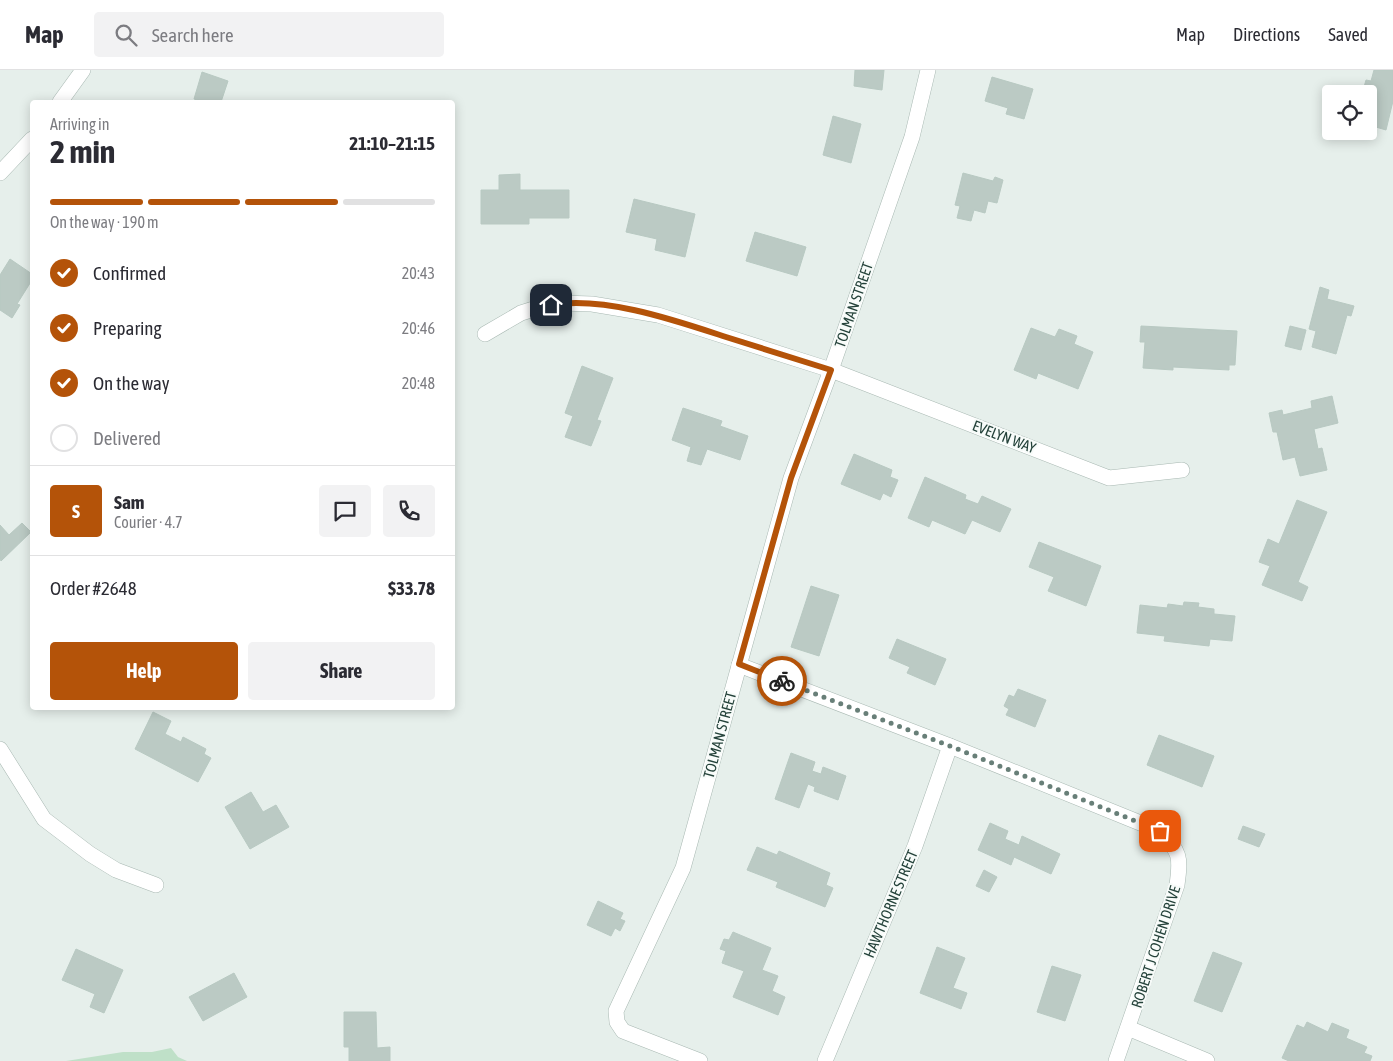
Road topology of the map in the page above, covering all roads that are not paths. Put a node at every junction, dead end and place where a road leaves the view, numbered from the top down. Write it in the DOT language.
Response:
graph roads {
  1 [pos="83,70"];
  2 [pos="928,70"];
  3 [pos="61,100"];
  4 [pos="30,141"];
  5 [pos="0,173"];
  6 [pos="485,334"];
  7 [pos="831,370"];
  8 [pos="1182,470"];
  9 [pos="739,664"];
  10 [pos="950,746"];
  11 [pos="0,749"];
  12 [pos="156,885"];
  13 [pos="1128,1028"];
  14 [pos="700,1061"];
  15 [pos="825,1061"];
  16 [pos="1116,1061"];
  17 [pos="1207,1061"];
  1 -- 3 [label="street"];
  2 -- 7 [label="street, TOLMAN STREET"];
  4 -- 5 [label="street"];
  6 -- 7 [label="street, EVELYN WAY"];
  7 -- 8 [label="street, EVELYN WAY"];
  7 -- 9 [label="street, TOLMAN STREET"];
  9 -- 10 [label="street"];
  9 -- 14 [label="street, TOLMAN STREET"];
  10 -- 13 [label="street, ROBERT J COHEN DRIVE"];
  10 -- 15 [label="street, HAWTHORNE STREET"];
  11 -- 12 [label="street"];
  13 -- 16 [label="street, ROBERT J COHEN DRIVE"];
  13 -- 17 [label="street"];
}
